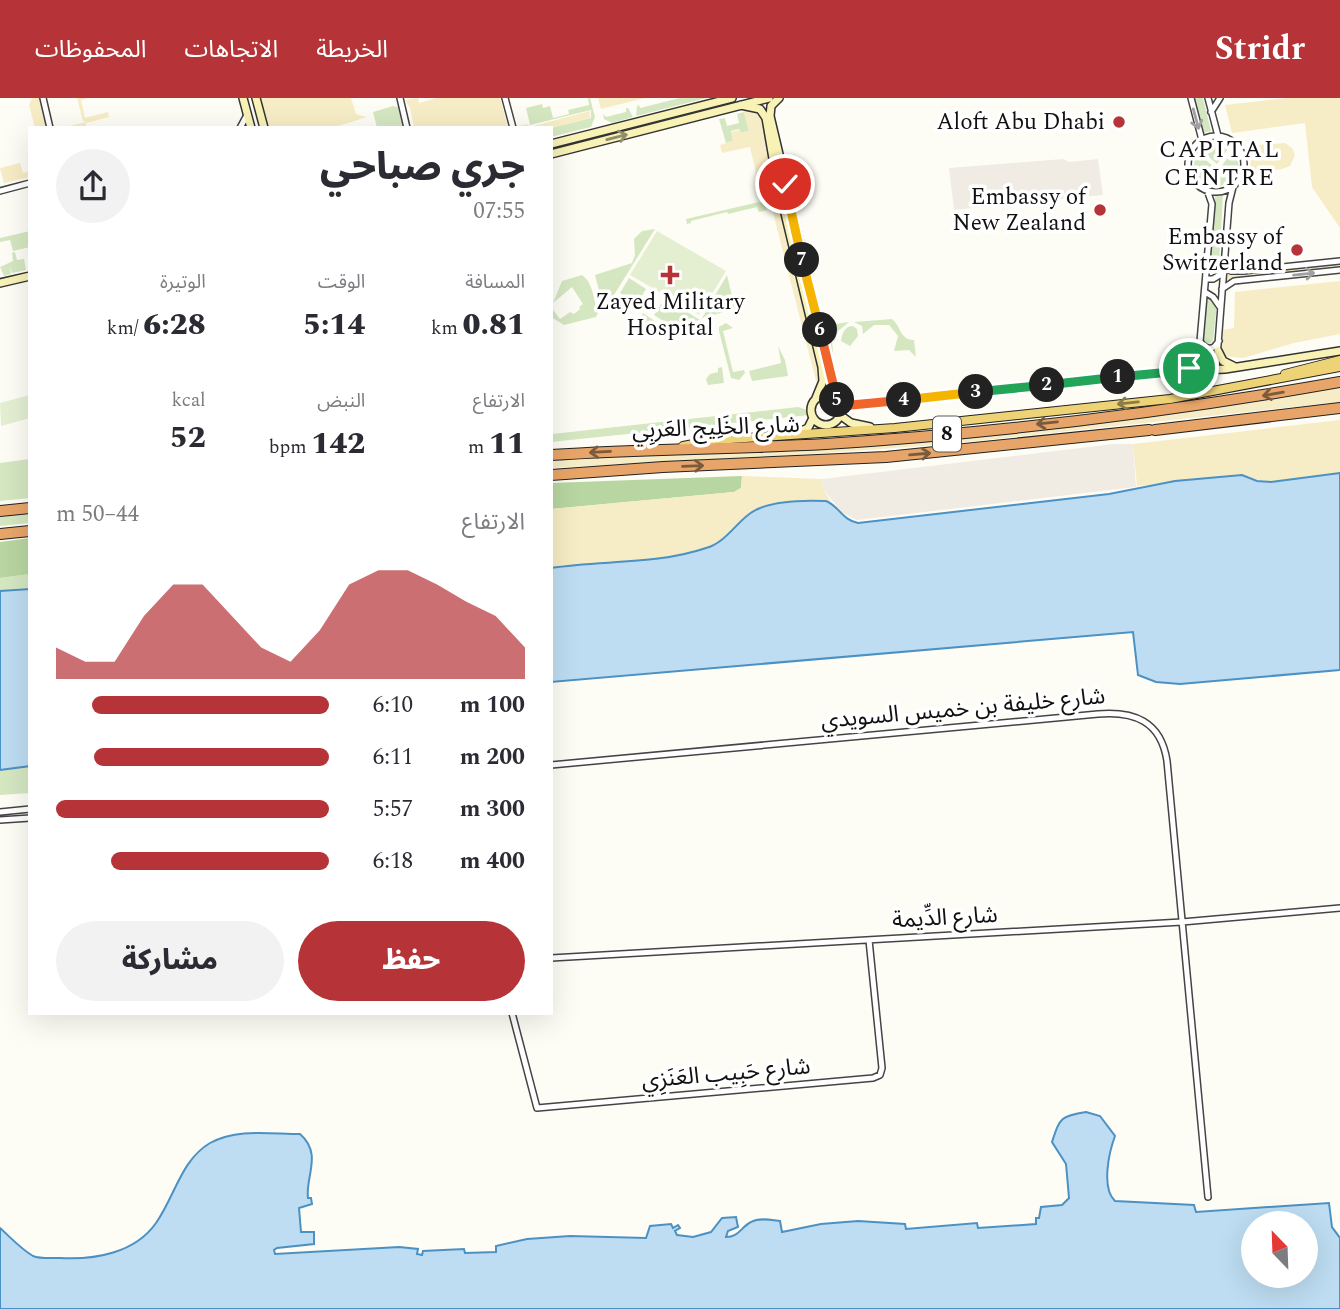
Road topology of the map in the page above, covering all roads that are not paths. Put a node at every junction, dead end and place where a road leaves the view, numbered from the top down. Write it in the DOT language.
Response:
graph roads {
  1 [pos="43,98"];
  2 [pos="243,98"];
  3 [pos="256,98"];
  4 [pos="400,98"];
  5 [pos="505,98"];
  6 [pos="732,98"];
  7 [pos="769,98"];
  8 [pos="779,98"];
  9 [pos="1191,98"];
  10 [pos="1208,98"];
  11 [pos="1220,98"];
  12 [pos="741,105"];
  13 [pos="1211,112"];
  14 [pos="247,115"];
  15 [pos="50,126"];
  16 [pos="241,126"];
  17 [pos="250,126"];
  18 [pos="263,126"];
  19 [pos="407,126"];
  20 [pos="512,126"];
  21 [pos="1218,136"];
  22 [pos="1202,140"];
  23 [pos="553,143"];
  24 [pos="553,153"];
  25 [pos="28,184"];
  26 [pos="1233,187"];
  27 [pos="1207,190"];
  28 [pos="0,191"];
  29 [pos="1340,261"];
  30 [pos="1207,262"];
  31 [pos="1224,265"];
  32 [pos="1259,270"];
  33 [pos="1340,270"];
  34 [pos="1223,273"];
  35 [pos="28,276"];
  36 [pos="1259,278"];
  37 [pos="1206,279"];
  38 [pos="0,283"];
  39 [pos="1222,289"];
  40 [pos="1205,292"];
  41 [pos="1221,310"];
  42 [pos="1219,340"];
  43 [pos="1200,341"];
  44 [pos="1218,351"];
  45 [pos="1340,351"];
  46 [pos="1340,359"];
  47 [pos="822,367"];
  48 [pos="1236,367"];
  49 [pos="1340,368"];
  50 [pos="1216,370"];
  51 [pos="1181,371"];
  52 [pos="1340,382"];
  53 [pos="832,383"];
  54 [pos="816,398"];
  55 [pos="1170,399"];
  56 [pos="839,407"];
  57 [pos="1340,408"];
  58 [pos="813,418"];
  59 [pos="895,428"];
  60 [pos="782,436"];
  61 [pos="674,448"];
  62 [pos="553,455"];
  63 [pos="553,475"];
  64 [pos="28,508"];
  65 [pos="0,511"];
  66 [pos="28,531"];
  67 [pos="0,534"];
  68 [pos="553,765"];
  69 [pos="28,809"];
  70 [pos="0,812"];
  71 [pos="28,818"];
  72 [pos="0,820"];
  73 [pos="1340,908"];
  74 [pos="1182,922"];
  75 [pos="869,940"];
  76 [pos="553,958"];
  77 [pos="513,1015"];
  78 [pos="1208,1197"];
  1 -- 15 [label="street"];
  2 -- 14 [label="street"];
  3 -- 18 [label="street"];
  4 -- 19 [label="street"];
  5 -- 20 [label="street"];
  6 -- 23 [label="street"];
  7 -- 12 [label="street"];
  8 -- 53 [label="street"];
  9 -- 22 [label="street, one-way"];
  10 -- 13 [label="street"];
  11 -- 13 [label="street"];
  24 -- 12 [label="street, one-way"];
  12 -- 47 [label="street"];
  13 -- 21 [label="street"];
  14 -- 16 [label="street"];
  14 -- 17 [label="street"];
  21 -- 22 [label="street"];
  21 -- 26 [label="street"];
  22 -- 27 [label="street"];
  25 -- 28 [label="street"];
  26 -- 27 [label="street"];
  26 -- 31 [label="street"];
  27 -- 30 [label="street"];
  29 -- 32 [label="street"];
  30 -- 31 [label="street"];
  30 -- 37 [label="street"];
  31 -- 32 [label="street"];
  31 -- 34 [label="street"];
  32 -- 36 [label="street"];
  36 -- 33 [label="street, one-way"];
  34 -- 37 [label="street"];
  34 -- 39 [label="street"];
  35 -- 38 [label="street"];
  36 -- 39 [label="street"];
  37 -- 40 [label="street"];
  39 -- 41 [label="street"];
  40 -- 41 [label="street"];
  40 -- 43 [label="street"];
  41 -- 42 [label="street"];
  42 -- 43 [label="street"];
  42 -- 44 [label="street"];
  43 -- 51 [label="street"];
  44 -- 48 [label="street"];
  44 -- 50 [label="street"];
  45 -- 48 [label="street"];
  46 -- 55 [label="main road"];
  47 -- 53 [label="street"];
  47 -- 54 [label="street"];
  48 -- 50 [label="street"];
  49 -- 55 [label="main road"];
  50 -- 51 [label="street"];
  51 -- 56 [label="street"];
  52 -- 61 [label="highway, شارع الخَلِيج العَربِي / 8, one-way"];
  53 -- 56 [label="street"];
  54 -- 56 [label="street"];
  54 -- 58 [label="street"];
  55 -- 59 [label="main road, one-way"];
  56 -- 58 [label="street"];
  56 -- 59 [label="street"];
  63 -- 57 [label="highway, شارع الخَلِيج العَربِي / 8, one-way"];
  58 -- 60 [label="street"];
  59 -- 60 [label="main road"];
  60 -- 61 [label="main road"];
  61 -- 62 [label="highway, شارع الخَلِيج العَربِي / 8, one-way"];
  64 -- 65 [label="highway"];
  66 -- 67 [label="highway"];
  68 -- 74 [label="street, شارع خليفة بن خميس السويدي"];
  69 -- 70 [label="street"];
  71 -- 72 [label="street"];
  73 -- 74 [label="street, شارع الدِّيمة"];
  74 -- 75 [label="street, شارع الدِّيمة"];
  74 -- 78 [label="street, شارع خليفة بن خميس السويدي"];
  75 -- 76 [label="street, شارع الدِّيمة"];
  75 -- 77 [label="street, شارع حَبِيب العَنَزِي"];
}
